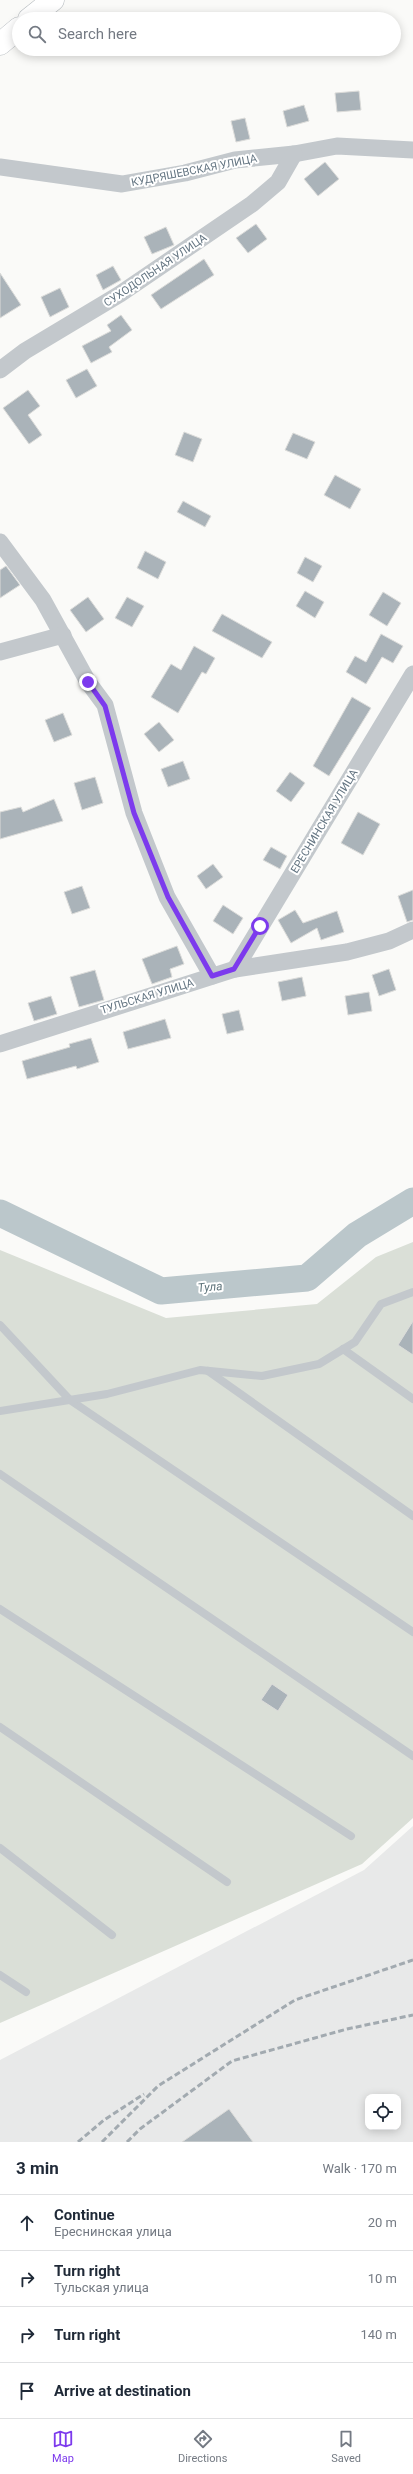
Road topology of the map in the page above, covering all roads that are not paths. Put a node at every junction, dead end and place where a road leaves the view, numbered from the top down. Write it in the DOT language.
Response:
graph roads {
  1 [pos="53,0"];
  2 [pos="38,12"];
  3 [pos="12,34"];
  4 [pos="0,44"];
  5 [pos="413,150"];
  6 [pos="294,154"];
  7 [pos="0,167"];
  8 [pos="0,370"];
  9 [pos="0,542"];
  10 [pos="63,635"];
  11 [pos="0,652"];
  12 [pos="411,682"];
  13 [pos="413,930"];
  14 [pos="234,969"];
  15 [pos="212,976"];
  16 [pos="0,1044"];
  17 [pos="413,1292"];
  18 [pos="0,1325"];
  19 [pos="343,1349"];
  20 [pos="208,1371"];
  21 [pos="413,1399"];
  22 [pos="70,1400"];
  23 [pos="0,1411"];
  24 [pos="0,1474"];
  25 [pos="413,1516"];
  26 [pos="0,1609"];
  27 [pos="413,1632"];
  28 [pos="0,1727"];
  29 [pos="413,1756"];
  30 [pos="351,1836"];
  31 [pos="0,1848"];
  32 [pos="227,1882"];
  33 [pos="112,1935"];
  34 [pos="0,1975"];
  35 [pos="26,1992"];
  1 -- 2 [label="main road"];
  3 -- 4 [label="main road"];
  5 -- 6 [label="street, КУДРЯШЕВСКАЯ УЛИЦА"];
  6 -- 7 [label="street, КУДРЯШЕВСКАЯ УЛИЦА"];
  6 -- 8 [label="street, СУХОДОЛЬНАЯ УЛИЦА"];
  9 -- 10 [label="street"];
  10 -- 11 [label="street"];
  10 -- 15 [label="street"];
  12 -- 14 [label="street, ЕРЕСНИНСКАЯ УЛИЦА"];
  13 -- 14 [label="street, ТУЛЬСКАЯ УЛИЦА"];
  14 -- 15 [label="street, ТУЛЬСКАЯ УЛИЦА"];
  15 -- 16 [label="street, ТУЛЬСКАЯ УЛИЦА"];
  17 -- 19 [label="lane"];
  18 -- 22 [label="lane"];
  19 -- 20 [label="lane"];
  19 -- 21 [label="lane"];
  20 -- 22 [label="lane"];
  20 -- 25 [label="lane"];
  22 -- 23 [label="lane"];
  22 -- 27 [label="lane"];
  24 -- 29 [label="lane"];
  26 -- 30 [label="lane"];
  28 -- 32 [label="lane"];
  31 -- 33 [label="lane"];
  34 -- 35 [label="lane"];
}
